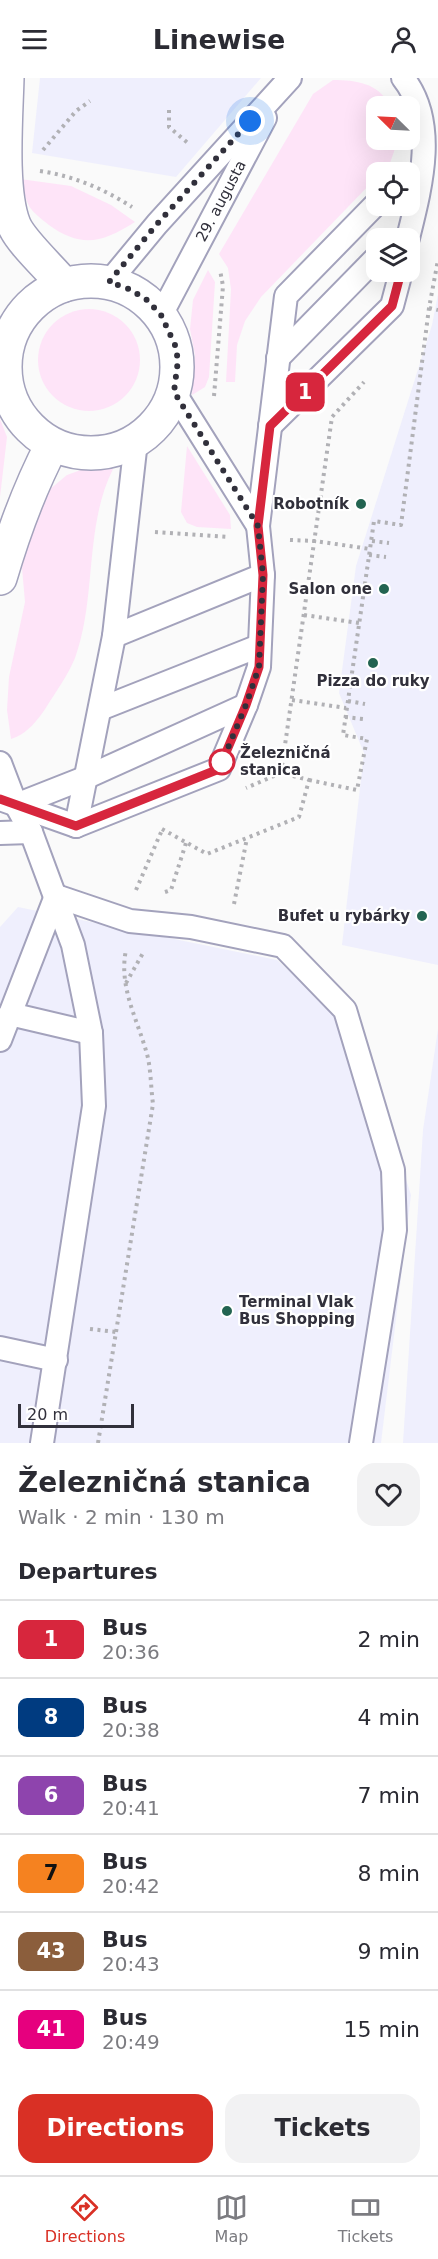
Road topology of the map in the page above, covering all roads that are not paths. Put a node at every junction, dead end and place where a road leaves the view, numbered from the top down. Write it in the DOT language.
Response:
graph roads {
  1 [pos="7,78"];
  2 [pos="403,78"];
  3 [pos="286,83"];
  4 [pos="428,152"];
  5 [pos="418,162"];
  6 [pos="366,214"];
  7 [pos="410,228"];
  8 [pos="366,268"];
  9 [pos="109,282"];
  10 [pos="398,282"];
  11 [pos="64,285"];
  12 [pos="161,315"];
  13 [pos="3,351"];
  14 [pos="278,358"];
  15 [pos="174,392"];
  16 [pos="270,426"];
  17 [pos="136,441"];
  18 [pos="52,445"];
  19 [pos="259,532"];
  20 [pos="263,575"];
  21 [pos="0,578"];
  22 [pos="114,636"];
  23 [pos="260,646"];
  24 [pos="246,705"];
  25 [pos="100,709"];
  26 [pos="0,764"];
  27 [pos="87,777"];
  28 [pos="8,802"];
  29 [pos="76,826"];
  30 [pos="31,832"];
  31 [pos="0,833"];
  32 [pos="56,896"];
  33 [pos="10,1014"];
  34 [pos="91,1033"];
  35 [pos="0,1040"];
  36 [pos="0,1348"];
  37 [pos="56,1360"];
  38 [pos="42,1443"];
  39 [pos="361,1443"];
  1 -- 11 [label="street"];
  2 -- 4 [label="lane"];
  3 -- 9 [label="lane, 29. augusta"];
  3 -- 12 [label="lane, 29. augusta"];
  4 -- 5 [label="lane"];
  4 -- 7 [label="lane"];
  6 -- 14 [label="lane"];
  8 -- 14 [label="lane"];
  9 -- 11 [label="street"];
  9 -- 12 [label="street"];
  10 -- 16 [label="lane"];
  11 -- 13 [label="street"];
  12 -- 15 [label="street"];
  13 -- 18 [label="street"];
  14 -- 16 [label="lane"];
  15 -- 17 [label="street"];
  15 -- 19 [label="lane"];
  16 -- 19 [label="lane"];
  17 -- 18 [label="street"];
  17 -- 22 [label="lane"];
  18 -- 21 [label="street"];
  19 -- 20 [label="lane"];
  20 -- 22 [label="lane"];
  20 -- 23 [label="lane"];
  22 -- 25 [label="lane"];
  23 -- 24 [label="lane"];
  23 -- 25 [label="lane"];
  24 -- 27 [label="lane"];
  24 -- 29 [label="lane"];
  25 -- 27 [label="lane"];
  26 -- 28 [label="lane"];
  27 -- 28 [label="lane"];
  27 -- 29 [label="lane"];
  28 -- 29 [label="lane"];
  28 -- 30 [label="lane"];
  30 -- 31 [label="lane"];
  30 -- 32 [label="lane"];
  32 -- 33 [label="lane"];
  32 -- 34 [label="lane"];
  32 -- 39 [label="lane"];
  33 -- 34 [label="lane"];
  33 -- 35 [label="lane"];
  34 -- 37 [label="lane"];
  36 -- 37 [label="lane"];
  37 -- 38 [label="lane"];
}
